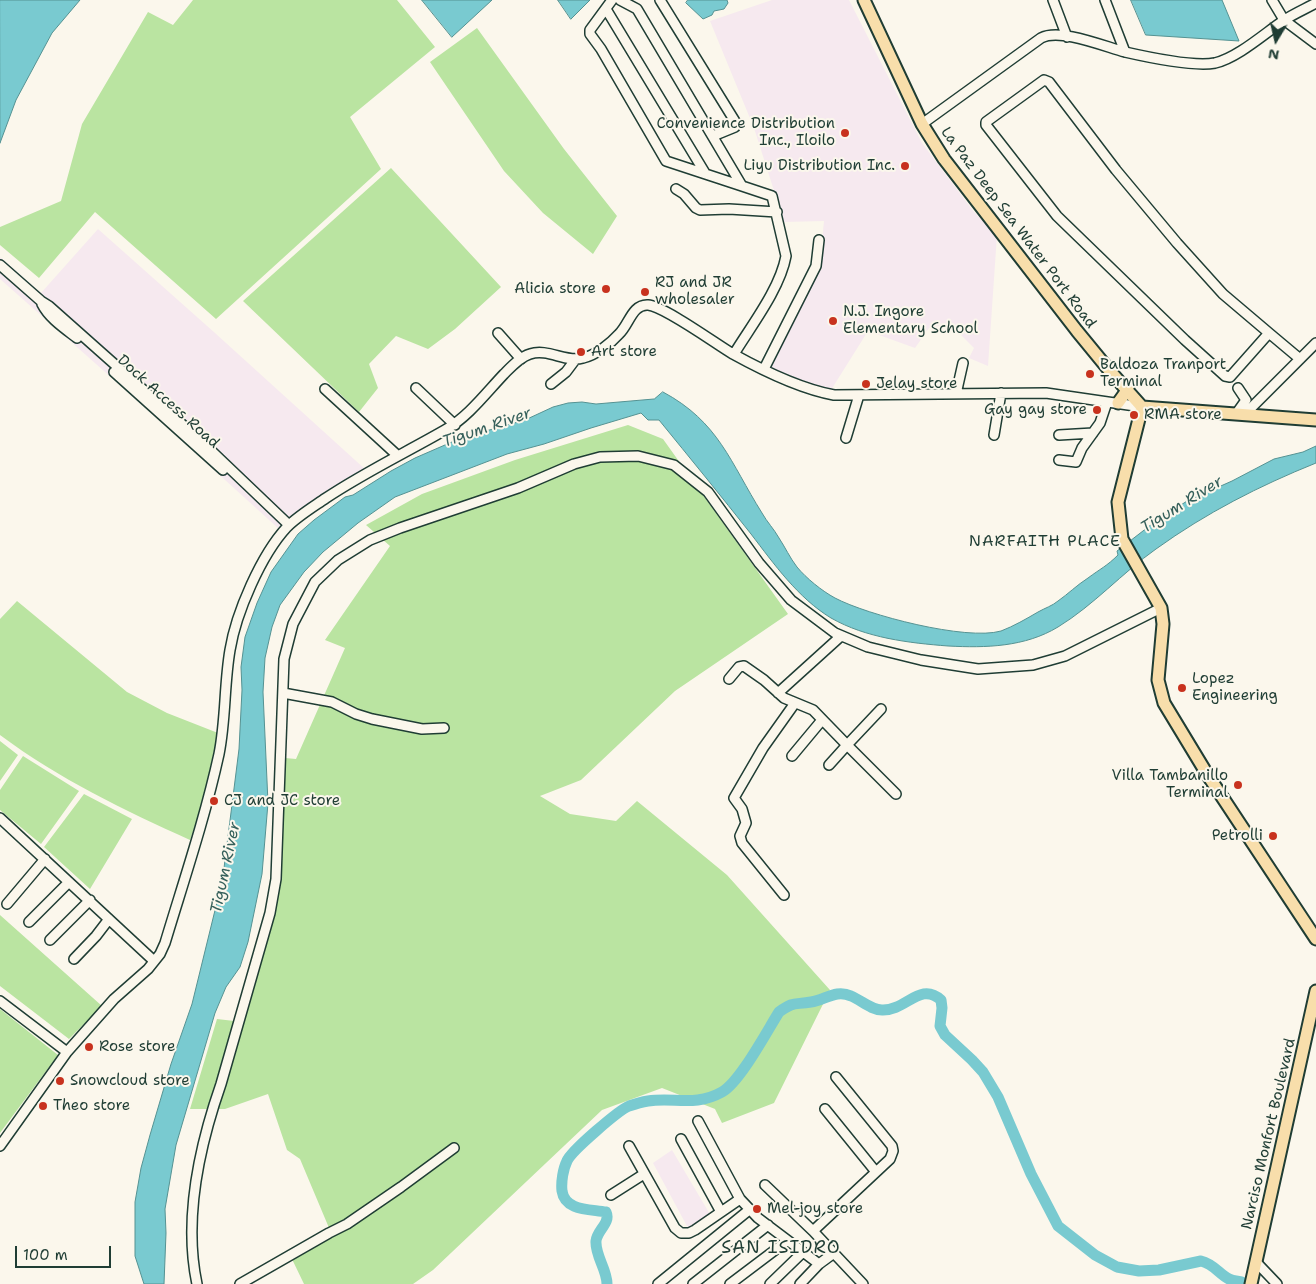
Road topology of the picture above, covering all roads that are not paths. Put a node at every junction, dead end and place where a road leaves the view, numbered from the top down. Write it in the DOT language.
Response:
graph roads {
  1 [pos="612,0"];
  2 [pos="620,0"];
  3 [pos="660,0"];
  4 [pos="864,0"];
  5 [pos="1053,0"];
  6 [pos="1105,0"];
  7 [pos="1272,0"];
  8 [pos="635,3"];
  9 [pos="1316,3"];
  10 [pos="606,9"];
  11 [pos="1284,20"];
  12 [pos="1067,37"];
  13 [pos="1316,45"];
  14 [pos="1125,52"];
  15 [pos="922,124"];
  16 [pos="713,136"];
  17 [pos="704,173"];
  18 [pos="742,186"];
  19 [pos="676,190"];
  20 [pos="776,212"];
  21 [pos="819,240"];
  22 [pos="0,264"];
  23 [pos="498,333"];
  24 [pos="1269,333"];
  25 [pos="1316,343"];
  26 [pos="734,354"];
  27 [pos="522,359"];
  28 [pos="1300,359"];
  29 [pos="575,360"];
  30 [pos="963,363"];
  31 [pos="764,369"];
  32 [pos="551,384"];
  33 [pos="416,388"];
  34 [pos="1238,388"];
  35 [pos="325,389"];
  36 [pos="1128,389"];
  37 [pos="1001,393"];
  38 [pos="956,394"];
  39 [pos="860,395"];
  40 [pos="1113,402"];
  41 [pos="1142,407"];
  42 [pos="1240,415"];
  43 [pos="1316,420"];
  44 [pos="454,425"];
  45 [pos="1093,433"];
  46 [pos="994,435"];
  47 [pos="1059,435"];
  48 [pos="846,438"];
  49 [pos="397,455"];
  50 [pos="1059,460"];
  51 [pos="288,525"];
  52 [pos="1160,605"];
  53 [pos="841,636"];
  54 [pos="728,679"];
  55 [pos="283,692"];
  56 [pos="778,693"];
  57 [pos="795,703"];
  58 [pos="881,708"];
  59 [pos="822,720"];
  60 [pos="444,728"];
  61 [pos="847,745"];
  62 [pos="792,756"];
  63 [pos="829,765"];
  64 [pos="896,794"];
  65 [pos="0,818"];
  66 [pos="45,859"];
  67 [pos="69,882"];
  68 [pos="784,895"];
  69 [pos="90,900"];
  70 [pos="7,904"];
  71 [pos="109,919"];
  72 [pos="29,922"];
  73 [pos="1316,939"];
  74 [pos="50,940"];
  75 [pos="74,959"];
  76 [pos="154,961"];
  77 [pos="1316,991"];
  78 [pos="0,1000"];
  79 [pos="67,1052"];
  80 [pos="836,1077"];
  81 [pos="826,1109"];
  82 [pos="698,1121"];
  83 [pos="681,1139"];
  84 [pos="0,1146"];
  85 [pos="629,1146"];
  86 [pos="454,1148"];
  87 [pos="876,1172"];
  88 [pos="644,1174"];
  89 [pos="765,1186"];
  90 [pos="611,1195"];
  91 [pos="740,1199"];
  92 [pos="749,1210"];
  93 [pos="722,1212"];
  94 [pos="768,1225"];
  95 [pos="813,1231"];
  96 [pos="787,1241"];
  97 [pos="803,1252"];
  98 [pos="834,1253"];
  99 [pos="1256,1262"];
  100 [pos="820,1264"];
  101 [pos="669,1280"];
  102 [pos="197,1284"];
  103 [pos="240,1284"];
  104 [pos="658,1284"];
  105 [pos="694,1284"];
  106 [pos="730,1284"];
  107 [pos="770,1284"];
  108 [pos="800,1284"];
  109 [pos="863,1284"];
  110 [pos="1251,1284"];
  111 [pos="1278,1284"];
  1 -- 10 [label="street"];
  2 -- 8 [label="street"];
  3 -- 16 [label="street"];
  4 -- 15 [label="main road, La Paz Deep Sea Water Port Road"];
  5 -- 12 [label="street"];
  6 -- 14 [label="street"];
  7 -- 11 [label="street"];
  8 -- 16 [label="street"];
  9 -- 11 [label="street"];
  10 -- 17 [label="street"];
  10 -- 17 [label="street"];
  11 -- 13 [label="street"];
  11 -- 14 [label="street"];
  12 -- 14 [label="street"];
  12 -- 15 [label="street"];
  15 -- 36 [label="main road, La Paz Deep Sea Water Port Road"];
  16 -- 18 [label="street"];
  17 -- 18 [label="street"];
  18 -- 20 [label="street"];
  19 -- 20 [label="street"];
  20 -- 26 [label="street"];
  21 -- 31 [label="street"];
  22 -- 51 [label="street, Dock Access Road"];
  23 -- 27 [label="street"];
  24 -- 24 [label="street"];
  24 -- 28 [label="street"];
  25 -- 28 [label="street"];
  26 -- 29 [label="street"];
  26 -- 31 [label="street"];
  27 -- 29 [label="street"];
  27 -- 44 [label="street"];
  28 -- 42 [label="street"];
  29 -- 32 [label="street"];
  30 -- 38 [label="street"];
  31 -- 39 [label="street"];
  33 -- 44 [label="street"];
  34 -- 42 [label="street"];
  35 -- 49 [label="street"];
  36 -- 40 [label="main road"];
  36 -- 41 [label="main road, La Paz Deep Sea Water Port Road"];
  37 -- 38 [label="street"];
  37 -- 40 [label="street"];
  37 -- 46 [label="street"];
  38 -- 39 [label="street"];
  39 -- 48 [label="street"];
  40 -- 41 [label="street"];
  40 -- 45 [label="street"];
  41 -- 42 [label="main road"];
  41 -- 52 [label="main road"];
  42 -- 43 [label="main road"];
  44 -- 49 [label="street"];
  45 -- 47 [label="street"];
  45 -- 50 [label="street"];
  49 -- 51 [label="street"];
  51 -- 76 [label="street"];
  52 -- 53 [label="street"];
  52 -- 73 [label="main road"];
  53 -- 55 [label="street"];
  53 -- 56 [label="street"];
  54 -- 56 [label="street"];
  55 -- 60 [label="street"];
  55 -- 102 [label="street"];
  56 -- 57 [label="street"];
  57 -- 59 [label="street"];
  57 -- 68 [label="street"];
  58 -- 61 [label="street"];
  59 -- 61 [label="street"];
  59 -- 62 [label="street"];
  61 -- 63 [label="street"];
  61 -- 64 [label="street"];
  65 -- 66 [label="street"];
  66 -- 67 [label="street"];
  66 -- 70 [label="street"];
  67 -- 69 [label="street"];
  67 -- 72 [label="street"];
  69 -- 71 [label="street"];
  69 -- 74 [label="street"];
  71 -- 75 [label="street"];
  71 -- 76 [label="street"];
  76 -- 79 [label="street"];
  77 -- 99 [label="main road, Narciso Monfort Boulevard"];
  78 -- 79 [label="street"];
  79 -- 84 [label="street"];
  80 -- 87 [label="street"];
  81 -- 87 [label="street"];
  82 -- 91 [label="street"];
  83 -- 93 [label="street"];
  85 -- 88 [label="street"];
  86 -- 103 [label="street"];
  87 -- 95 [label="street"];
  88 -- 90 [label="street"];
  88 -- 93 [label="street"];
  89 -- 95 [label="street"];
  91 -- 92 [label="street"];
  91 -- 93 [label="street"];
  92 -- 94 [label="street"];
  92 -- 101 [label="street"];
  94 -- 96 [label="street"];
  94 -- 105 [label="street"];
  95 -- 98 [label="street"];
  96 -- 97 [label="street"];
  96 -- 106 [label="street"];
  97 -- 100 [label="street"];
  97 -- 107 [label="street"];
  98 -- 100 [label="street"];
  98 -- 109 [label="street"];
  99 -- 110 [label="main road, Narciso Monfort Boulevard"];
  99 -- 111 [label="street"];
  100 -- 108 [label="street"];
  101 -- 104 [label="street"];
}
